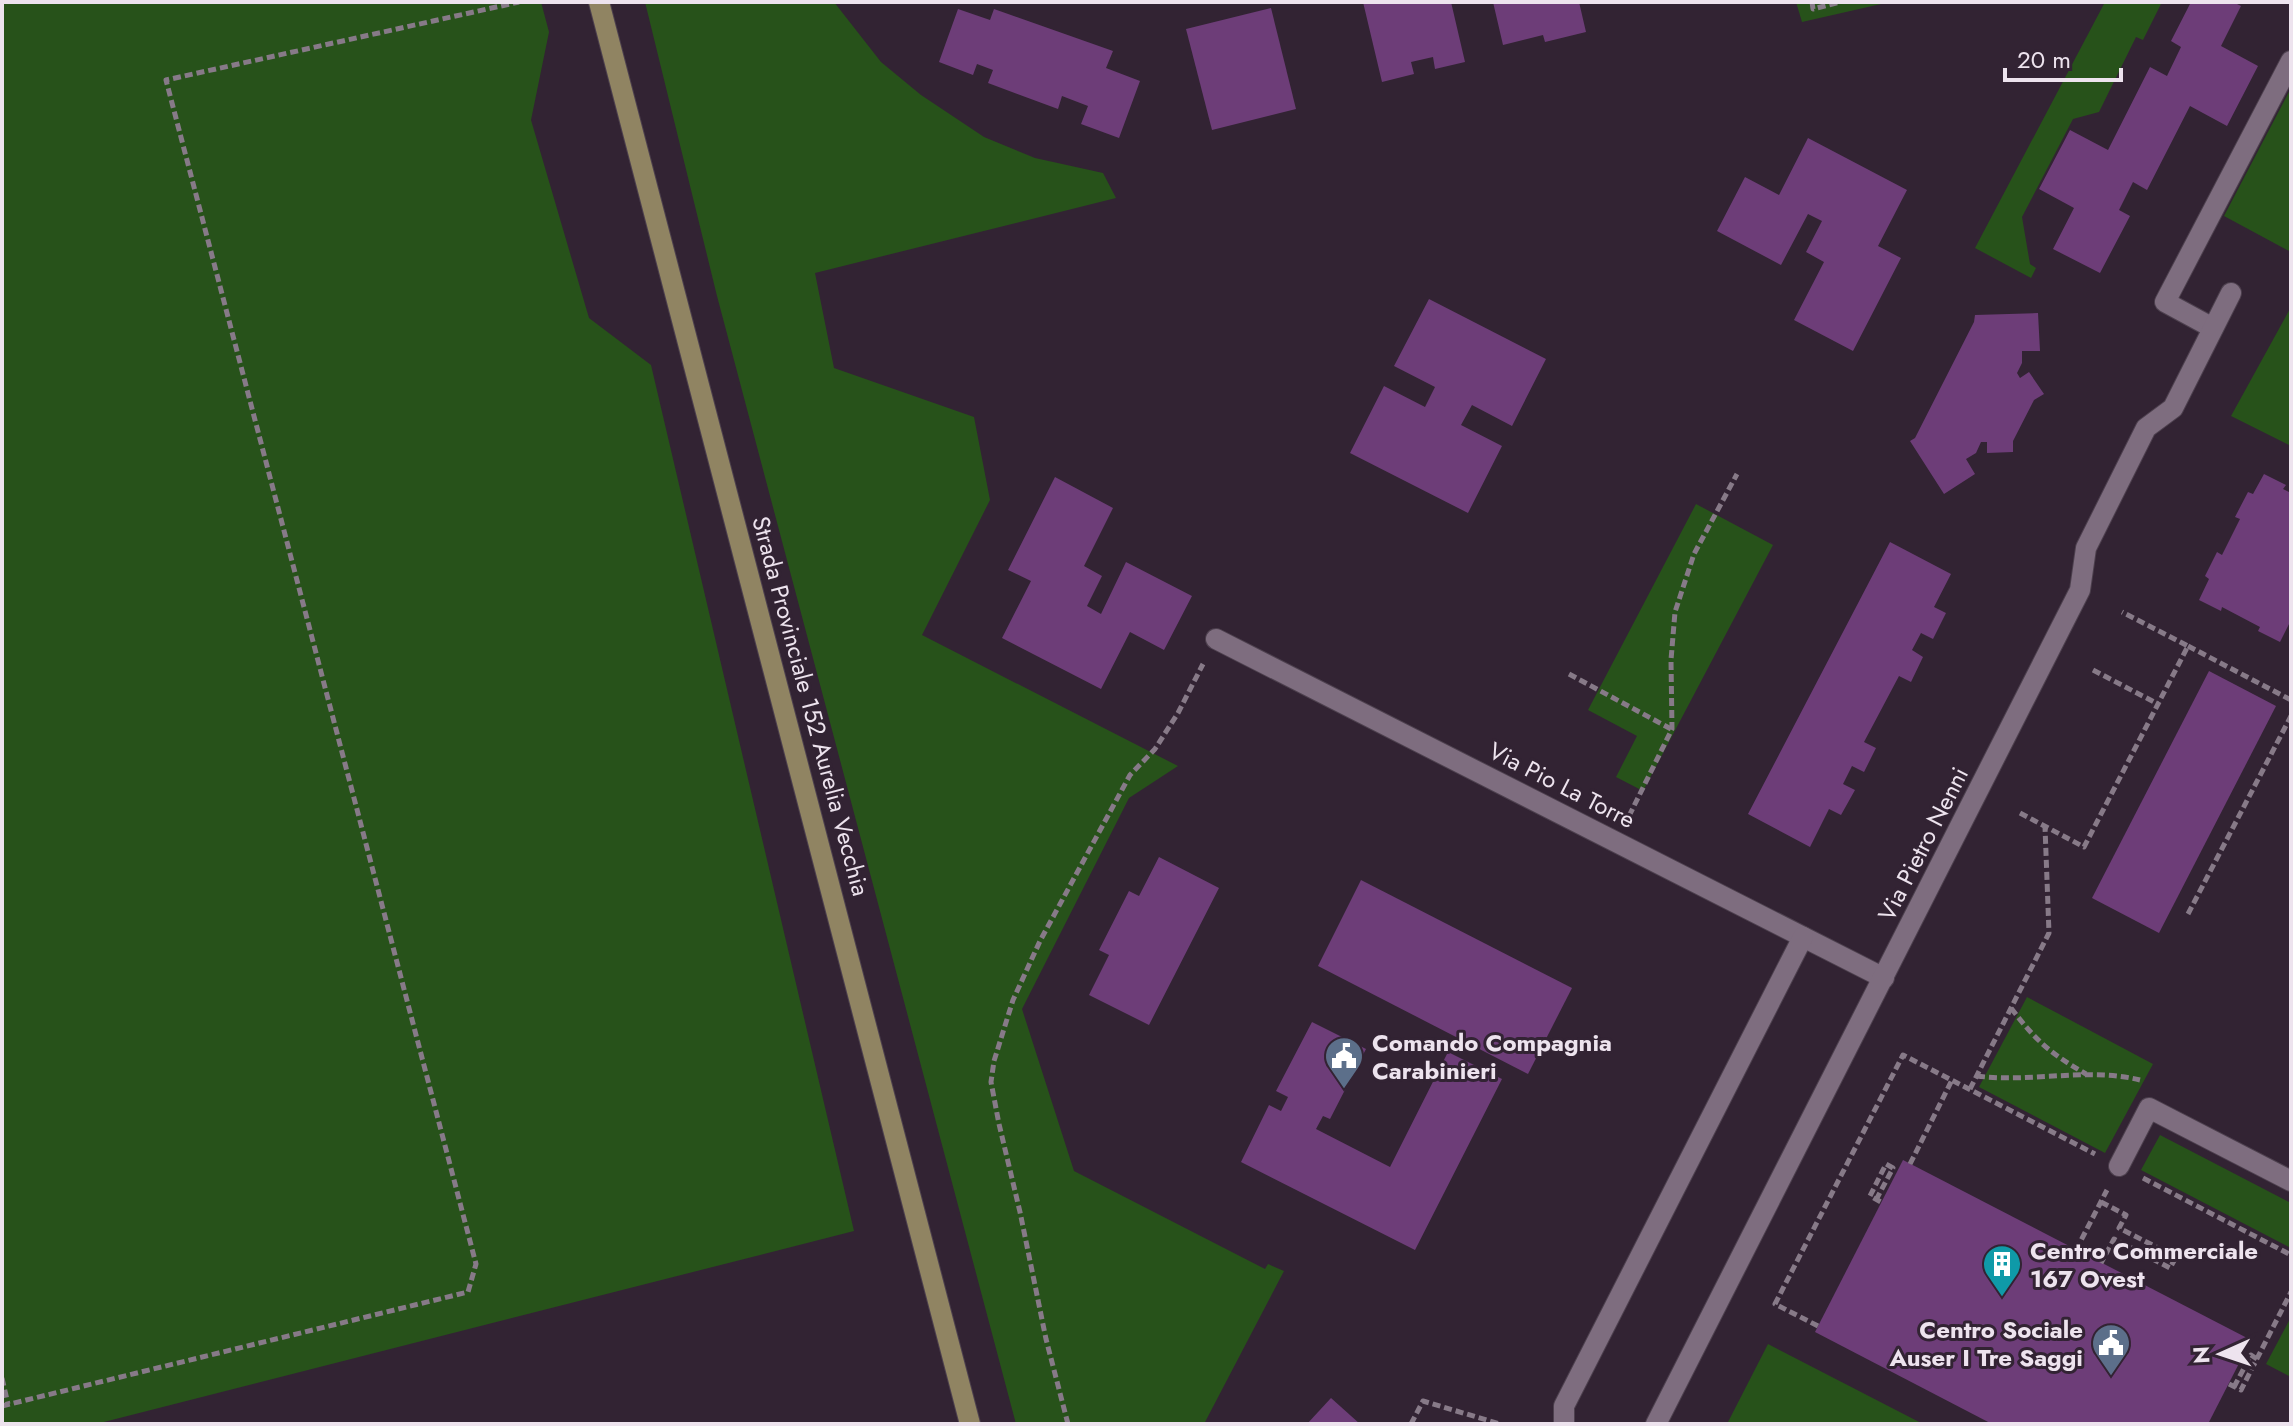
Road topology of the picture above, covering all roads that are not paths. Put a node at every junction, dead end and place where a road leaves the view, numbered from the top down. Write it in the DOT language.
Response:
graph roads {
  1 [pos="599,2"];
  2 [pos="2291,61"];
  3 [pos="2231,293"];
  4 [pos="2213,328"];
  5 [pos="1216,639"];
  6 [pos="1803,937"];
  7 [pos="1884,978"];
  8 [pos="2119,1166"];
  9 [pos="2291,1181"];
  10 [pos="970,1424"];
  11 [pos="1564,1424"];
  12 [pos="1656,1424"];
  1 -- 10 [label="main road, Strada Provinciale 152 Aurelia Vecchia"];
  2 -- 4 [label="street"];
  3 -- 4 [label="street, Via Pietro Nenni"];
  4 -- 7 [label="street, Via Pietro Nenni"];
  5 -- 6 [label="street, Via Pio La Torre"];
  6 -- 7 [label="street, Via Pio La Torre"];
  6 -- 11 [label="street"];
  7 -- 12 [label="street, Via Pietro Nenni"];
  8 -- 9 [label="street"];
}
